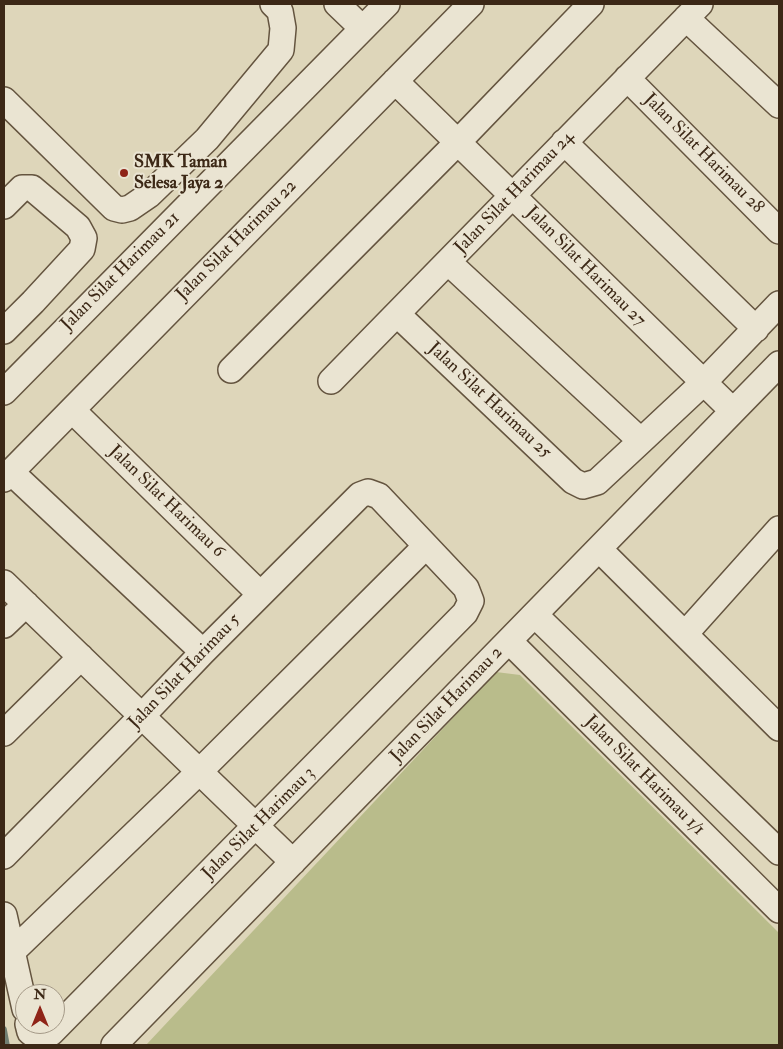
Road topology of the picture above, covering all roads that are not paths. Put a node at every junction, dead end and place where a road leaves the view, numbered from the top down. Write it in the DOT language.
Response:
graph roads {
  1 [pos="273,4"];
  2 [pos="337,4"];
  3 [pos="387,4"];
  4 [pos="471,4"];
  5 [pos="592,4"];
  6 [pos="693,11"];
  7 [pos="362,28"];
  8 [pos="627,78"];
  9 [pos="395,81"];
  10 [pos="4,100"];
  11 [pos="779,105"];
  12 [pos="458,142"];
  13 [pos="564,142"];
  14 [pos="512,196"];
  15 [pos="4,206"];
  16 [pos="779,231"];
  17 [pos="448,262"];
  18 [pos="33,302"];
  19 [pos="779,304"];
  20 [pos="397,314"];
  21 [pos="756,328"];
  22 [pos="65,329"];
  23 [pos="4,331"];
  24 [pos="779,364"];
  25 [pos="231,370"];
  26 [pos="331,382"];
  27 [pos="703,383"];
  28 [pos="4,392"];
  29 [pos="72,410"];
  30 [pos="733,411"];
  31 [pos="641,441"];
  32 [pos="7,476"];
  33 [pos="779,529"];
  34 [pos="426,546"];
  35 [pos="599,549"];
  36 [pos="4,583"];
  37 [pos="260,594"];
  38 [pos="26,604"];
  39 [pos="534,615"];
  40 [pos="4,625"];
  41 [pos="685,634"];
  42 [pos="509,640"];
  43 [pos="203,652"];
  44 [pos="80,657"];
  45 [pos="774,715"];
  46 [pos="142,716"];
  47 [pos="4,733"];
  48 [pos="199,772"];
  49 [pos="256,827"];
  50 [pos="779,852"];
  51 [pos="4,856"];
  52 [pos="293,862"];
  53 [pos="775,897"];
  54 [pos="4,915"];
  55 [pos="12,952"];
  56 [pos="19,984"];
  57 [pos="65,1019"];
  58 [pos="114,1045"];
  1 -- 10 [label="street"];
  2 -- 7 [label="street"];
  3 -- 7 [label="street, Jalan Silat Harimau 21"];
  4 -- 9 [label="street, Jalan Silat Harimau 22"];
  5 -- 12 [label="street"];
  6 -- 8 [label="street, Jalan Silat Harimau 24"];
  6 -- 11 [label="street"];
  7 -- 22 [label="street, Jalan Silat Harimau 21"];
  8 -- 13 [label="street, Jalan Silat Harimau 24"];
  8 -- 16 [label="street, Jalan Silat Harimau 28"];
  9 -- 12 [label="street, Jalan Silat Harimau 27"];
  9 -- 29 [label="street, Jalan Silat Harimau 22"];
  12 -- 14 [label="street, Jalan Silat Harimau 27"];
  12 -- 25 [label="street"];
  13 -- 14 [label="street, Jalan Silat Harimau 24"];
  13 -- 21 [label="street"];
  14 -- 17 [label="street, Jalan Silat Harimau 24"];
  14 -- 27 [label="street, Jalan Silat Harimau 27"];
  15 -- 18 [label="street"];
  17 -- 20 [label="street, Jalan Silat Harimau 24"];
  17 -- 31 [label="street"];
  18 -- 22 [label="street"];
  18 -- 23 [label="street"];
  19 -- 21 [label="street"];
  20 -- 26 [label="street, Jalan Silat Harimau 24"];
  20 -- 31 [label="street, Jalan Silat Harimau 25"];
  21 -- 27 [label="street"];
  22 -- 28 [label="street, Jalan Silat Harimau 21"];
  24 -- 30 [label="street, Jalan Silat Harimau 2"];
  27 -- 30 [label="street, Jalan Silat Harimau 27"];
  27 -- 31 [label="street"];
  29 -- 32 [label="street, Jalan Silat Harimau 22"];
  29 -- 37 [label="street, Jalan Silat Harimau 6"];
  30 -- 35 [label="street, Jalan Silat Harimau 2"];
  32 -- 43 [label="street"];
  33 -- 41 [label="street"];
  34 -- 37 [label="street, Jalan Silat Harimau 5"];
  34 -- 48 [label="street"];
  34 -- 49 [label="street, Jalan Silat Harimau 3"];
  35 -- 39 [label="street, Jalan Silat Harimau 2"];
  35 -- 41 [label="street"];
  36 -- 38 [label="street"];
  37 -- 43 [label="street, Jalan Silat Harimau 5"];
  38 -- 40 [label="street"];
  38 -- 44 [label="street"];
  39 -- 42 [label="street, Jalan Silat Harimau 2"];
  39 -- 50 [label="street"];
  41 -- 45 [label="street"];
  42 -- 52 [label="street, Jalan Silat Harimau 2"];
  42 -- 53 [label="street, Jalan Silat Harimau 1/1"];
  43 -- 46 [label="street, Jalan Silat Harimau 5"];
  44 -- 46 [label="street"];
  44 -- 47 [label="street"];
  46 -- 48 [label="street"];
  46 -- 51 [label="street, Jalan Silat Harimau 5"];
  48 -- 49 [label="street"];
  48 -- 55 [label="street"];
  49 -- 52 [label="street"];
  49 -- 57 [label="street, Jalan Silat Harimau 3"];
  52 -- 58 [label="street, Jalan Silat Harimau 2"];
  54 -- 55 [label="street"];
  55 -- 56 [label="street"];
}
